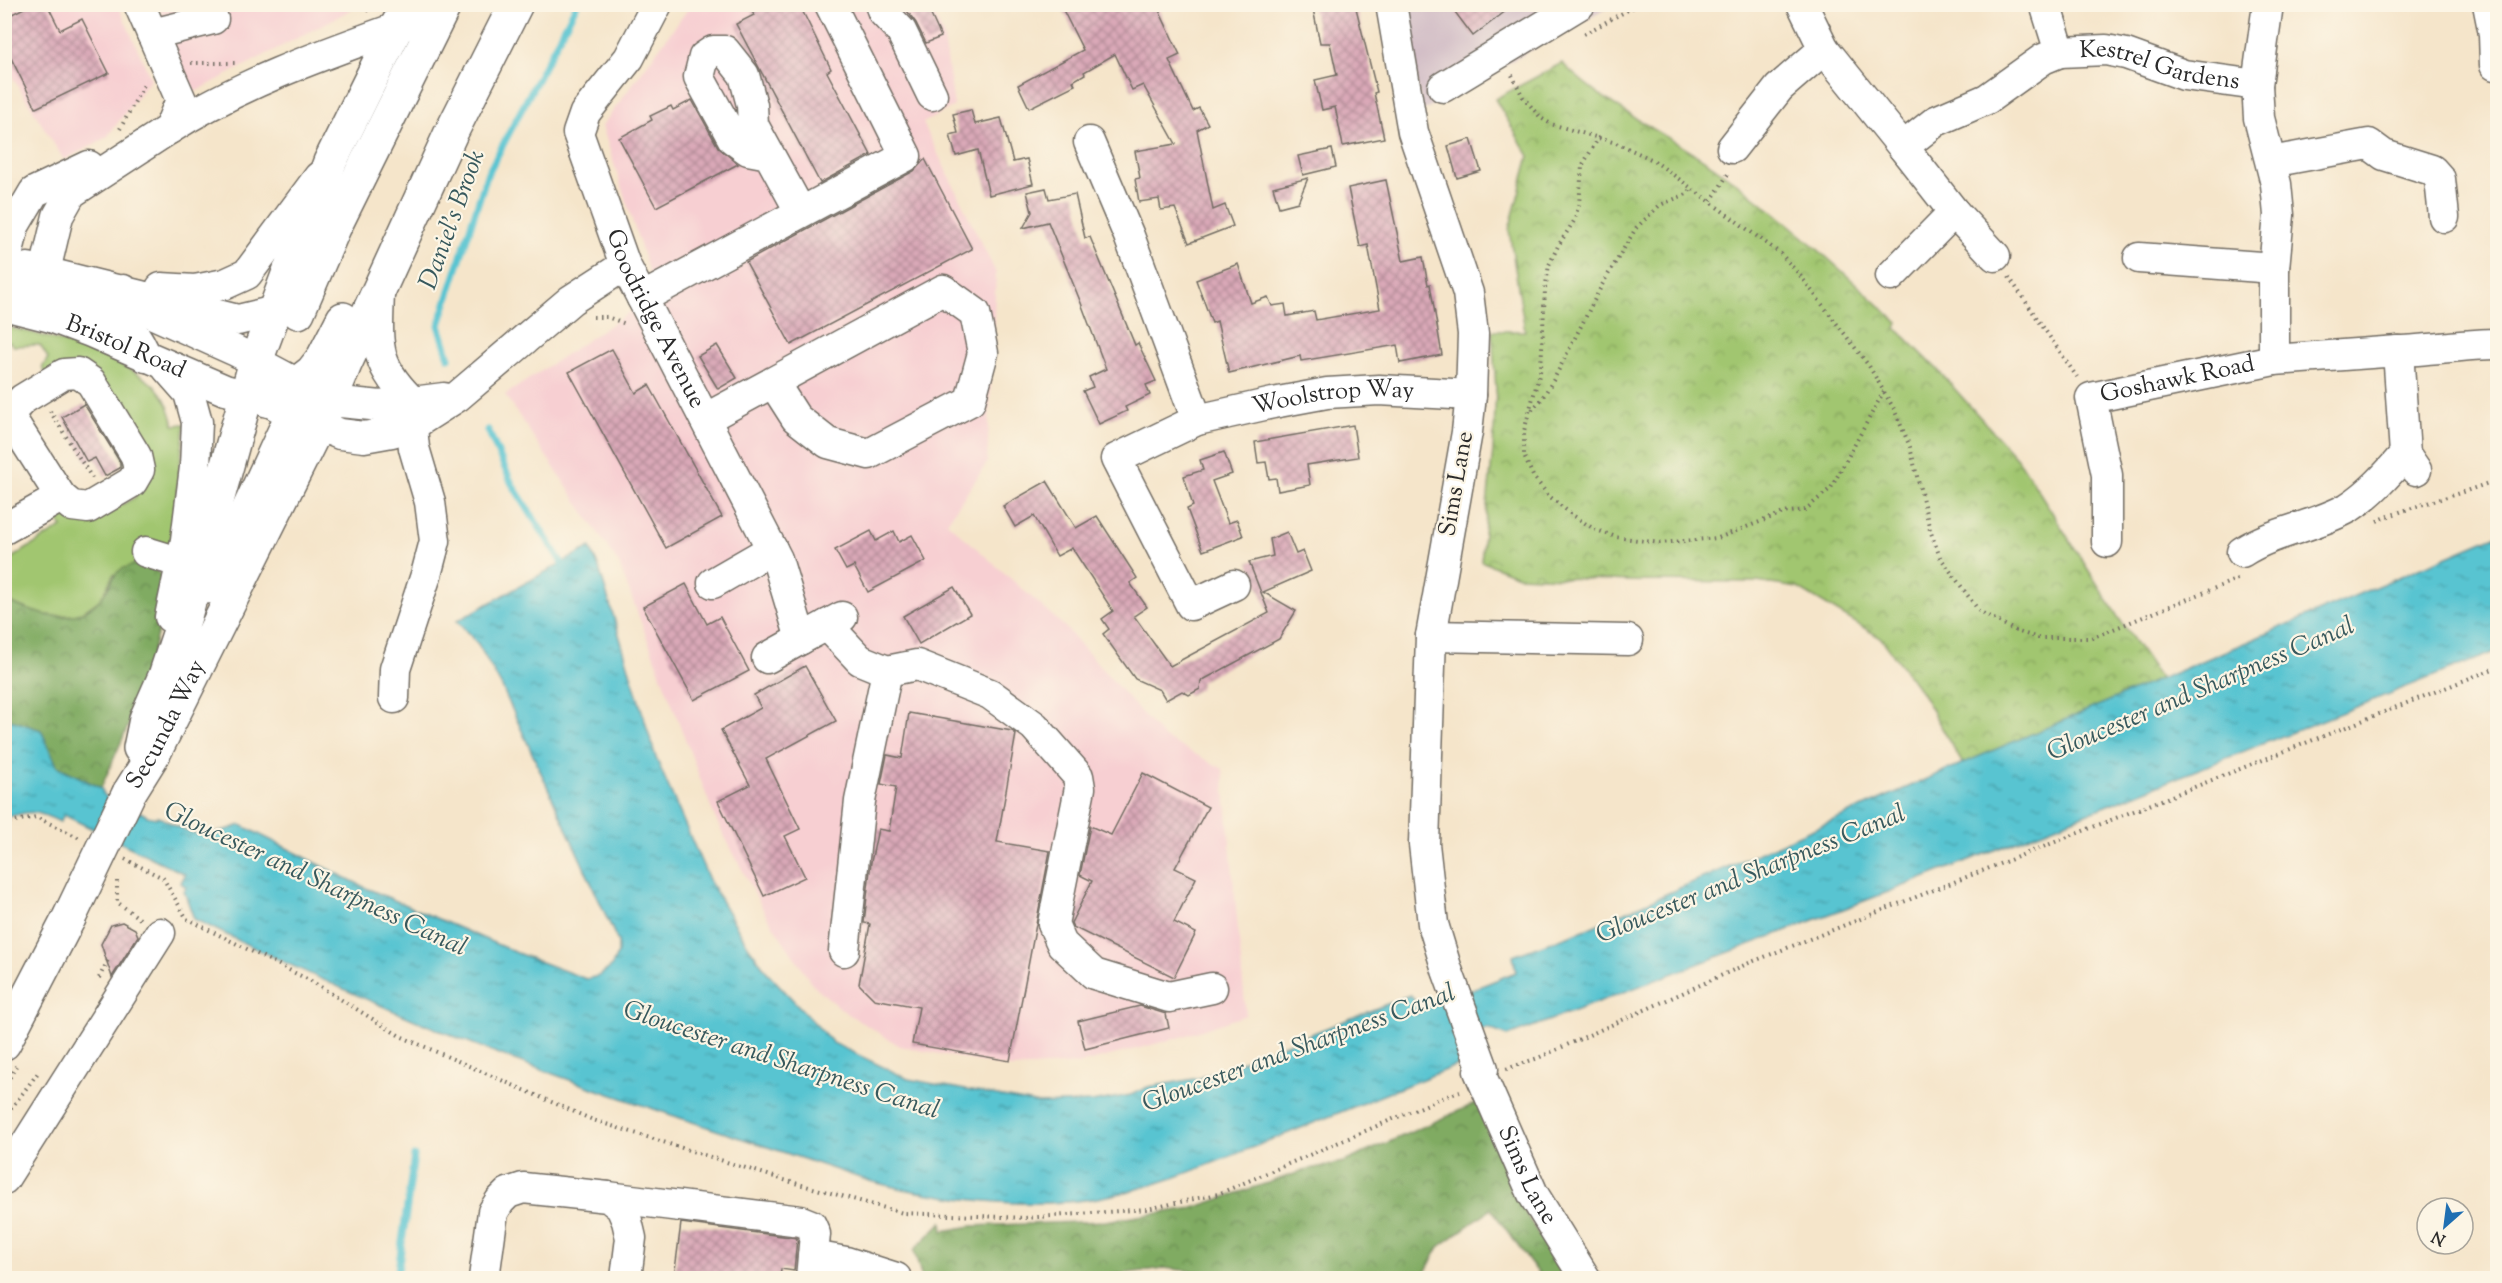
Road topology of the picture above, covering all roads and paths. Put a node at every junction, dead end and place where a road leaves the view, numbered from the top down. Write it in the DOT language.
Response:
graph roads {
  1 [pos="139,4"];
  2 [pos="516,4"];
  3 [pos="657,4"];
  4 [pos="830,4"];
  5 [pos="880,4"];
  6 [pos="1391,4"];
  7 [pos="1580,4"];
  8 [pos="1802,4"];
  9 [pos="2045,4"];
  10 [pos="2268,4"];
  11 [pos="2488,4"];
  12 [pos="443,8"];
  13 [pos="403,16"];
  14 [pos="213,19"];
  15 [pos="152,34"];
  16 [pos="2496,34"];
  17 [pos="1824,49"];
  18 [pos="2060,52"];
  19 [pos="165,63"];
  20 [pos="242,63"];
  21 [pos="2495,65"];
  22 [pos="1512,75"];
  23 [pos="476,83"];
  24 [pos="2258,85"];
  25 [pos="1443,87"];
  26 [pos="932,95"];
  27 [pos="169,129"];
  28 [pos="1599,137"];
  29 [pos="131,139"];
  30 [pos="1089,142"];
  31 [pos="1903,147"];
  32 [pos="1732,148"];
  33 [pos="769,154"];
  34 [pos="330,162"];
  35 [pos="2271,162"];
  36 [pos="1693,187"];
  37 [pos="34,192"];
  38 [pos="800,211"];
  39 [pos="1954,212"];
  40 [pos="4,213"];
  41 [pos="2444,217"];
  42 [pos="1995,256"];
  43 [pos="2139,258"];
  44 [pos="5,265"];
  45 [pos="625,265"];
  46 [pos="2274,268"];
  47 [pos="315,270"];
  48 [pos="1891,276"];
  49 [pos="26,285"];
  50 [pos="123,290"];
  51 [pos="379,293"];
  52 [pos="642,298"];
  53 [pos="4,305"];
  54 [pos="275,311"];
  55 [pos="589,318"];
  56 [pos="659,330"];
  57 [pos="2498,344"];
  58 [pos="2398,351"];
  59 [pos="152,359"];
  60 [pos="2274,360"];
  61 [pos="268,382"];
  62 [pos="773,382"];
  63 [pos="37,391"];
  64 [pos="1884,391"];
  65 [pos="1471,395"];
  66 [pos="2091,398"];
  67 [pos="1532,410"];
  68 [pos="412,411"];
  69 [pos="317,413"];
  70 [pos="6,415"];
  71 [pos="705,419"];
  72 [pos="1197,420"];
  73 [pos="2498,479"];
  74 [pos="61,496"];
  75 [pos="105,500"];
  76 [pos="2370,524"];
  77 [pos="4,530"];
  78 [pos="2107,542"];
  79 [pos="772,549"];
  80 [pos="146,552"];
  81 [pos="182,563"];
  82 [pos="2243,564"];
  83 [pos="713,583"];
  84 [pos="1234,585"];
  85 [pos="204,592"];
  86 [pos="1431,636"];
  87 [pos="801,639"];
  88 [pos="1628,640"];
  89 [pos="767,658"];
  90 [pos="2498,667"];
  91 [pos="887,671"];
  92 [pos="165,676"];
  93 [pos="394,698"];
  94 [pos="147,719"];
  95 [pos="129,793"];
  96 [pos="4,823"];
  97 [pos="86,840"];
  98 [pos="117,855"];
  99 [pos="117,879"];
  100 [pos="160,933"];
  101 [pos="844,951"];
  102 [pos="1212,988"];
  103 [pos="4,1043"];
  104 [pos="1484,1075"];
  105 [pos="4,1179"];
  106 [pos="608,1197"];
  107 [pos="812,1267"];
  108 [pos="484,1278"];
  109 [pos="626,1278"];
  110 [pos="896,1278"];
  111 [pos="1586,1278"];
  1 -- 15 [label="street"];
  2 -- 23 [label="main road"];
  3 -- 45 [label="street, Goodridge Avenue"];
  4 -- 38 [label="street"];
  5 -- 26 [label="street"];
  6 -- 65 [label="street, Sims Lane"];
  7 -- 25 [label="street"];
  8 -- 17 [label="street"];
  9 -- 18 [label="street, Kestrel Gardens"];
  10 -- 24 [label="street, Goshawk Road"];
  11 -- 16 [label="street"];
  12 -- 13 [label="street"];
  12 -- 47 [label="main road"];
  13 -- 27 [label="street"];
  13 -- 34 [label="main road"];
  14 -- 15 [label="street"];
  15 -- 19 [label="street"];
  16 -- 21 [label="street"];
  17 -- 31 [label="street"];
  17 -- 32 [label="street"];
  18 -- 24 [label="street, Kestrel Gardens"];
  18 -- 31 [label="street, Kestrel Gardens"];
  19 -- 20 [label="path"];
  19 -- 27 [label="street"];
  19 -- 29 [label="path"];
  22 -- 28 [label="path"];
  23 -- 51 [label="main road"];
  23 -- 61 [label="main road"];
  24 -- 35 [label="street, Goshawk Road"];
  27 -- 29 [label="street"];
  28 -- 36 [label="path"];
  28 -- 67 [label="path"];
  29 -- 37 [label="street"];
  29 -- 49 [label="street"];
  30 -- 72 [label="street"];
  31 -- 39 [label="street"];
  33 -- 33 [label="street"];
  33 -- 38 [label="street"];
  34 -- 50 [label="street"];
  34 -- 54 [label="main road"];
  35 -- 41 [label="street"];
  35 -- 46 [label="street, Goshawk Road"];
  36 -- 64 [label="path"];
  36 -- 67 [label="path"];
  37 -- 40 [label="street"];
  37 -- 44 [label="street"];
  38 -- 52 [label="street"];
  39 -- 42 [label="street"];
  39 -- 48 [label="street"];
  42 -- 66 [label="path"];
  43 -- 46 [label="street"];
  44 -- 49 [label="street, Bristol Road"];
  45 -- 52 [label="street, Goodridge Avenue"];
  45 -- 68 [label="street"];
  46 -- 60 [label="street, Goshawk Road"];
  47 -- 54 [label="street"];
  47 -- 61 [label="main road"];
  49 -- 50 [label="street, Bristol Road"];
  49 -- 59 [label="street"];
  50 -- 54 [label="street, Bristol Road"];
  50 -- 61 [label="street"];
  51 -- 68 [label="street"];
  51 -- 69 [label="main road"];
  52 -- 56 [label="street, Goodridge Avenue"];
  53 -- 59 [label="street, Bristol Road"];
  54 -- 61 [label="main road"];
  55 -- 56 [label="path"];
  56 -- 71 [label="street, Goodridge Avenue"];
  57 -- 58 [label="street, Goshawk Road"];
  58 -- 60 [label="street, Goshawk Road"];
  58 -- 82 [label="street"];
  59 -- 61 [label="street, Bristol Road"];
  59 -- 81 [label="street"];
  60 -- 66 [label="street, Goshawk Road"];
  61 -- 69 [label="street"];
  61 -- 85 [label="main road"];
  61 -- 92 [label="main road, Secunda Way"];
  62 -- 62 [label="street"];
  62 -- 71 [label="street"];
  63 -- 70 [label="street"];
  63 -- 75 [label="path"];
  63 -- 75 [label="street"];
  64 -- 67 [label="path"];
  64 -- 82 [label="path"];
  65 -- 72 [label="street, Woolstrop Way"];
  65 -- 86 [label="street, Sims Lane"];
  66 -- 78 [label="street, Goshawk Road"];
  68 -- 69 [label="street"];
  68 -- 93 [label="street"];
  69 -- 85 [label="main road"];
  69 -- 95 [label="main road, Secunda Way"];
  70 -- 74 [label="street"];
  71 -- 79 [label="street, Goodridge Avenue"];
  72 -- 84 [label="street, Woolstrop Way"];
  73 -- 76 [label="path"];
  74 -- 75 [label="street"];
  74 -- 77 [label="street"];
  79 -- 83 [label="street"];
  79 -- 87 [label="street, Goodridge Avenue"];
  80 -- 81 [label="street"];
  81 -- 94 [label="street"];
  85 -- 92 [label="main road"];
  86 -- 88 [label="street"];
  86 -- 104 [label="street, Sims Lane"];
  87 -- 89 [label="street"];
  87 -- 91 [label="street"];
  90 -- 104 [label="path"];
  91 -- 101 [label="street"];
  91 -- 102 [label="street"];
  92 -- 94 [label="main road, Secunda Way"];
  94 -- 95 [label="main road, Secunda Way"];
  95 -- 103 [label="main road, bridge"];
  96 -- 97 [label="path"];
  98 -- 104 [label="path"];
  99 -- 100 [label="path"];
  100 -- 105 [label="street"];
  104 -- 111 [label="street, Sims Lane"];
  106 -- 107 [label="street"];
  106 -- 108 [label="street"];
  106 -- 109 [label="street"];
  107 -- 110 [label="street"];
}
